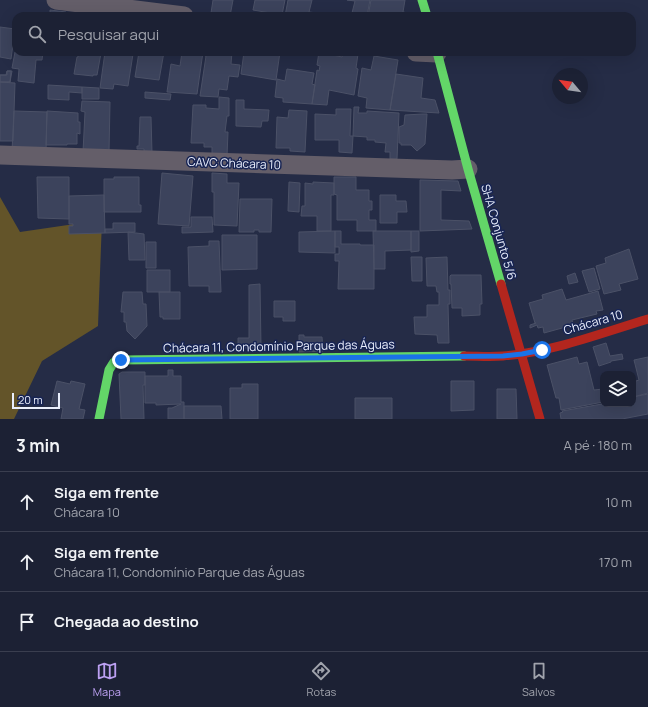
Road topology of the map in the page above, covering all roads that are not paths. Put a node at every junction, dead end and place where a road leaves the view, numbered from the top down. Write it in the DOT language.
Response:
graph roads {
  1 [pos="56,0"];
  2 [pos="422,0"];
  3 [pos="152,12"];
  4 [pos="426,12"];
  5 [pos="438,56"];
  6 [pos="0,154"];
  7 [pos="468,169"];
  8 [pos="648,319"];
  9 [pos="522,354"];
  10 [pos="503,356"];
  11 [pos="99,419"];
  12 [pos="540,419"];
  1 -- 3 [label="street"];
  2 -- 4 [label="street"];
  5 -- 7 [label="street, SHA Conjunto 5/6"];
  6 -- 7 [label="street, CAVC Chácara 10"];
  7 -- 9 [label="street, SHA Conjunto 5/6"];
  8 -- 9 [label="street, Chácara 10"];
  9 -- 10 [label="street, Chácara 10"];
  9 -- 12 [label="street, SHA Conjunto 5/6"];
  10 -- 11 [label="street, Chácara 11, Condomínio Parque das Águas"];
}
